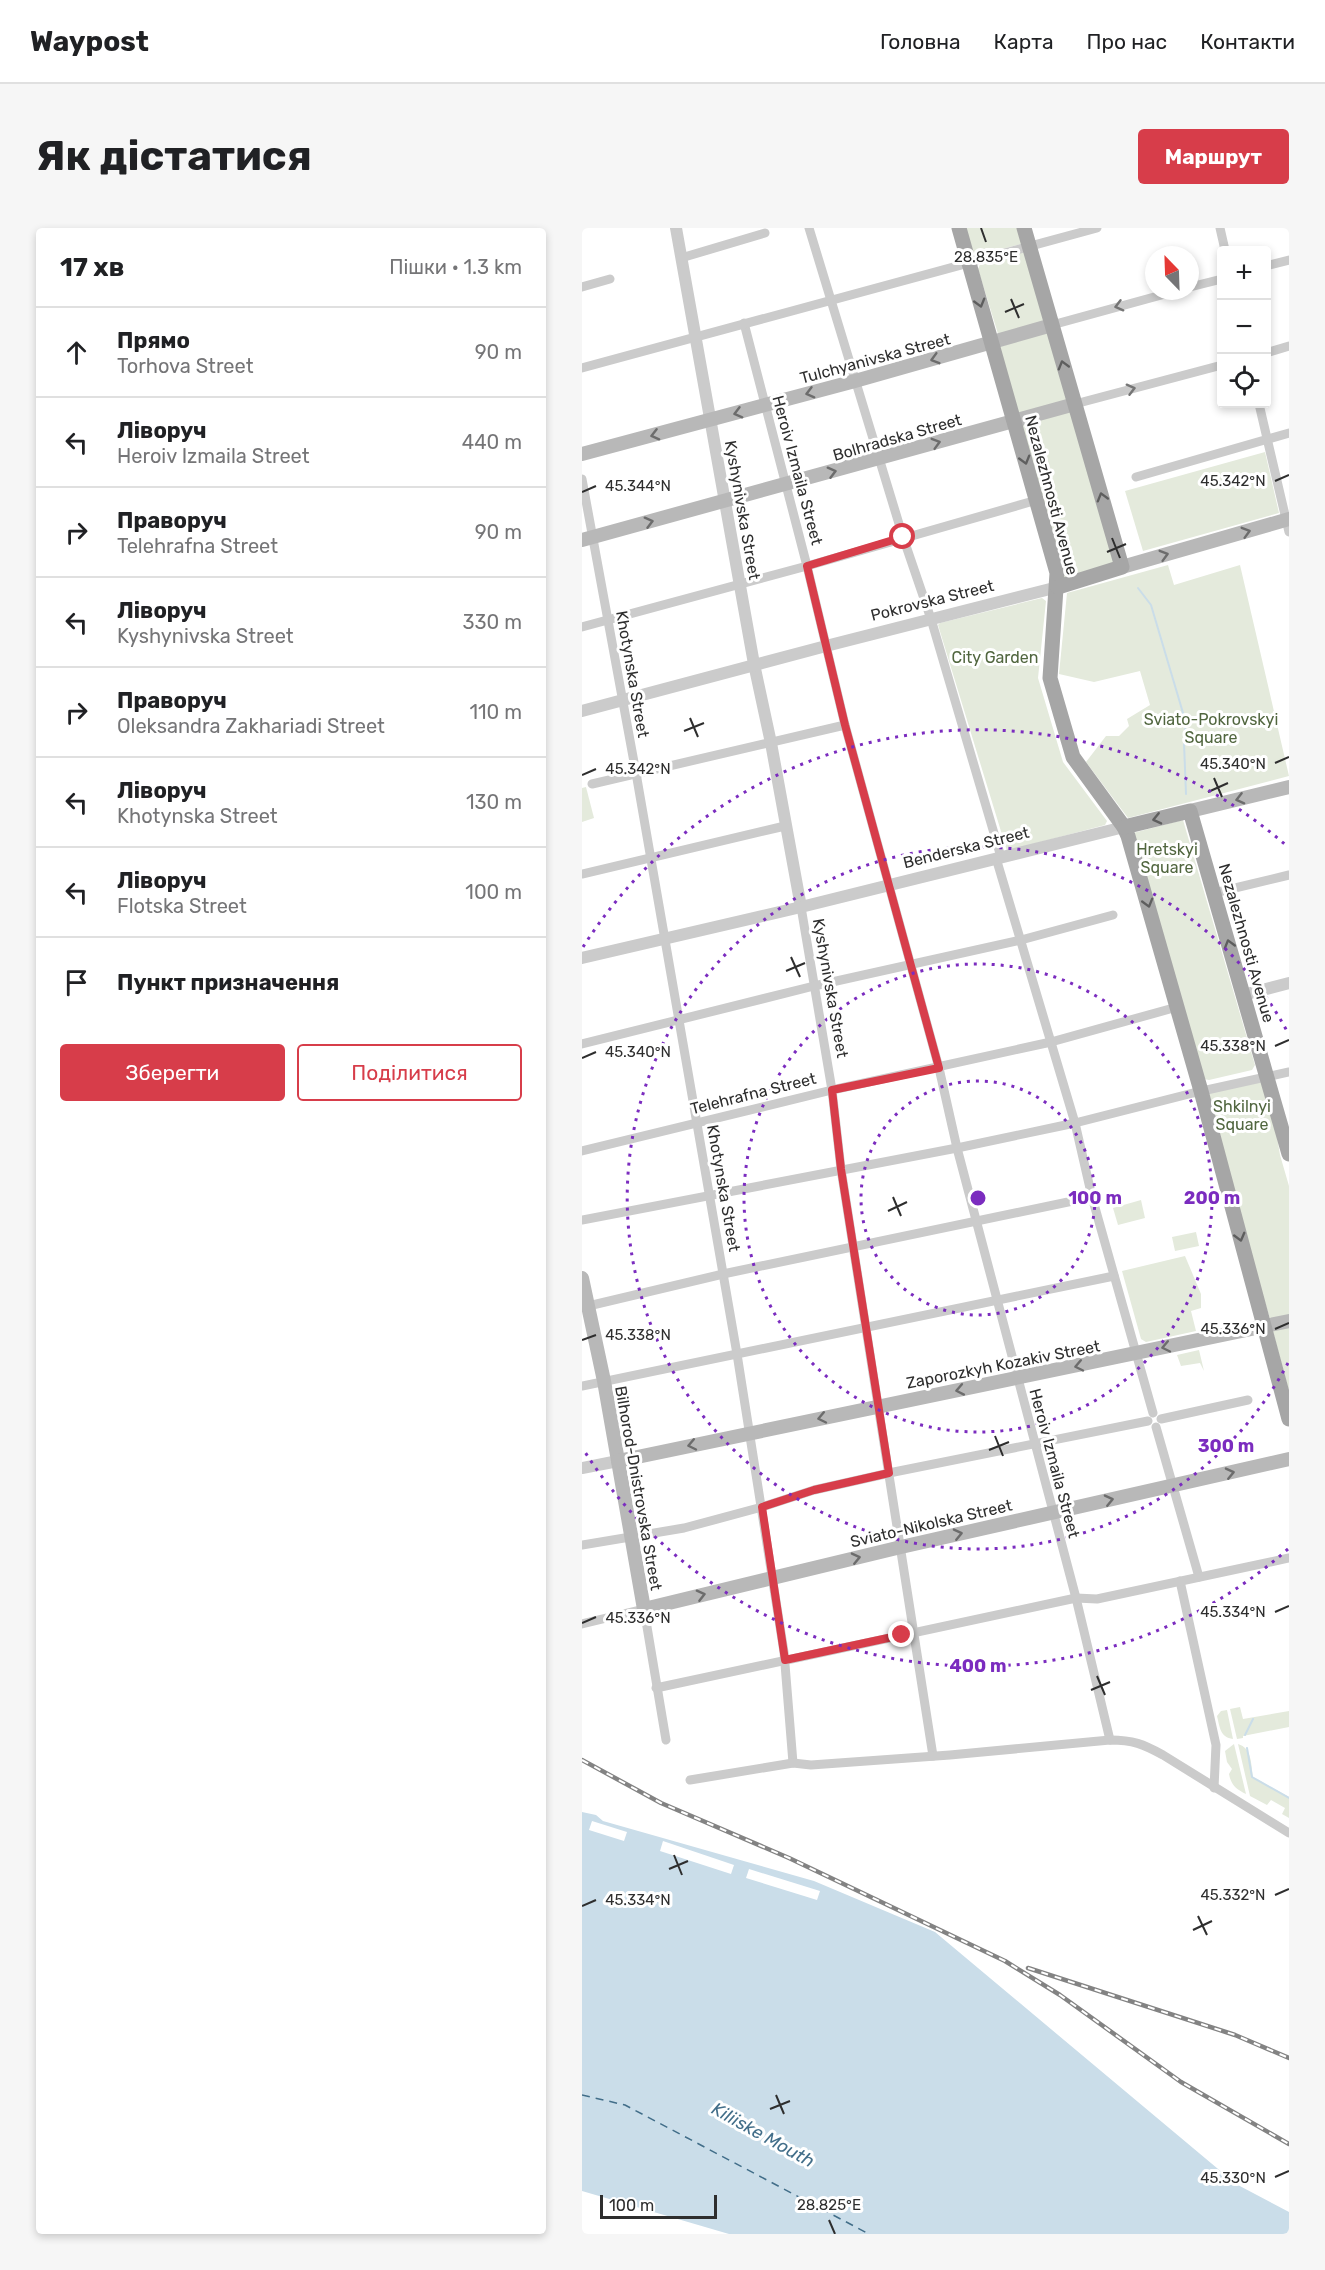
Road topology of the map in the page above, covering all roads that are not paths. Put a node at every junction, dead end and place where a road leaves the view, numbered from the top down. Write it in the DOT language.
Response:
graph roads {
  1 [pos="676,228"];
  2 [pos="809,228"];
  3 [pos="959,228"];
  4 [pos="1024,228"];
  5 [pos="1097,228"];
  6 [pos="1220,228"];
  7 [pos="765,233"];
  8 [pos="1224,246"];
  9 [pos="1029,247"];
  10 [pos="681,258"];
  11 [pos="1289,260"];
  12 [pos="969,263"];
  13 [pos="1271,265"];
  14 [pos="610,279"];
  15 [pos="1217,280"];
  16 [pos="1199,285"];
  17 [pos="582,287"];
  18 [pos="832,300"];
  19 [pos="1145,300"];
  20 [pos="744,323"];
  21 [pos="1052,325"];
  22 [pos="696,337"];
  23 [pos="992,343"];
  24 [pos="1289,346"];
  25 [pos="1271,351"];
  26 [pos="1217,366"];
  27 [pos="582,368"];
  28 [pos="855,381"];
  29 [pos="1075,404"];
  30 [pos="765,405"];
  31 [pos="1260,408"];
  32 [pos="711,420"];
  33 [pos="1014,421"];
  34 [pos="1289,434"];
  35 [pos="1267,439"];
  36 [pos="582,454"];
  37 [pos="879,459"];
  38 [pos="1136,477"];
  39 [pos="582,479"];
  40 [pos="786,485"];
  41 [pos="1037,500"];
  42 [pos="725,501"];
  43 [pos="1288,524"];
  44 [pos="903,537"];
  45 [pos="587,539"];
  46 [pos="807,566"];
  47 [pos="1122,567"];
  48 [pos="740,584"];
  49 [pos="1058,587"];
  50 [pos="931,619"];
  51 [pos="608,620"];
  52 [pos="582,627"];
  53 [pos="826,645"];
  54 [pos="754,664"];
  55 [pos="622,700"];
  56 [pos="582,711"];
  57 [pos="845,725"];
  58 [pos="771,743"];
  59 [pos="636,773"];
  60 [pos="592,784"];
  61 [pos="1289,787"];
  62 [pos="1190,811"];
  63 [pos="785,826"];
  64 [pos="1124,827"];
  65 [pos="649,857"];
  66 [pos="999,857"];
  67 [pos="582,873"];
  68 [pos="1289,875"];
  69 [pos="888,884"];
  70 [pos="1214,893"];
  71 [pos="801,907"];
  72 [pos="1113,915"];
  73 [pos="664,938"];
  74 [pos="1020,940"];
  75 [pos="582,958"];
  76 [pos="913,966"];
  77 [pos="1289,983"];
  78 [pos="814,986"];
  79 [pos="1243,995"];
  80 [pos="1177,1007"];
  81 [pos="679,1020"];
  82 [pos="1051,1042"];
  83 [pos="582,1044"];
  84 [pos="939,1068"];
  85 [pos="1289,1072"];
  86 [pos="1267,1076"];
  87 [pos="832,1090"];
  88 [pos="1201,1091"];
  89 [pos="1075,1123"];
  90 [pos="698,1124"];
  91 [pos="957,1148"];
  92 [pos="582,1151"];
  93 [pos="1289,1154"];
  94 [pos="841,1169"];
  95 [pos="710,1196"];
  96 [pos="1092,1197"];
  97 [pos="582,1220"];
  98 [pos="976,1222"];
  99 [pos="854,1247"];
  100 [pos="723,1274"];
  101 [pos="1114,1276"];
  102 [pos="582,1278"];
  103 [pos="996,1299"];
  104 [pos="585,1307"];
  105 [pos="1289,1321"];
  106 [pos="1265,1326"];
  107 [pos="867,1328"];
  108 [pos="737,1354"];
  109 [pos="1136,1354"];
  110 [pos="1017,1378"];
  111 [pos="604,1381"];
  112 [pos="582,1386"];
  113 [pos="1248,1400"];
  114 [pos="879,1406"];
  115 [pos="1289,1419"];
  116 [pos="1154,1420"];
  117 [pos="749,1433"];
  118 [pos="1035,1444"];
  119 [pos="1289,1459"];
  120 [pos="618,1461"];
  121 [pos="582,1468"];
  122 [pos="889,1473"];
  123 [pos="1172,1486"];
  124 [pos="762,1507"];
  125 [pos="1052,1513"];
  126 [pos="631,1536"];
  127 [pos="582,1545"];
  128 [pos="901,1547"];
  129 [pos="1289,1558"];
  130 [pos="1199,1577"];
  131 [pos="771,1578"];
  132 [pos="1180,1581"];
  133 [pos="1076,1598"];
  134 [pos="644,1609"];
  135 [pos="582,1624"];
  136 [pos="913,1633"];
  137 [pos="785,1660"];
  138 [pos="656,1688"];
  139 [pos="666,1740"];
  140 [pos="1110,1740"];
  141 [pos="933,1756"];
  142 [pos="793,1762"];
  143 [pos="690,1780"];
  144 [pos="1214,1788"];
  145 [pos="1289,1833"];
  1 -- 10 [label="street, Kyshynivska Street"];
  2 -- 18 [label="street"];
  3 -- 12 [label="main road, Nezalezhnosti Avenue"];
  4 -- 9 [label="main road"];
  5 -- 9 [label="street"];
  6 -- 8 [label="street"];
  7 -- 10 [label="street"];
  9 -- 12 [label="street"];
  9 -- 21 [label="main road"];
  10 -- 22 [label="street, Kyshynivska Street"];
  11 -- 13 [label="street"];
  12 -- 18 [label="street"];
  12 -- 23 [label="main road, Nezalezhnosti Avenue, one-way"];
  14 -- 17 [label="street"];
  15 -- 16 [label="street"];
  18 -- 20 [label="street"];
  18 -- 28 [label="street"];
  19 -- 21 [label="street, Tulchyanivska Street, one-way"];
  20 -- 22 [label="street"];
  20 -- 30 [label="street, Heroiv Izmaila Street"];
  21 -- 23 [label="main road, Tulchyanivska Street"];
  29 -- 21 [label="main road, one-way"];
  22 -- 27 [label="street"];
  22 -- 32 [label="street, Kyshynivska Street"];
  23 -- 28 [label="main road, Tulchyanivska Street, one-way"];
  23 -- 33 [label="main road, Nezalezhnosti Avenue"];
  24 -- 25 [label="street"];
  29 -- 26 [label="street, Bolhradska Street, one-way"];
  28 -- 30 [label="main road, Tulchyanivska Street, one-way"];
  28 -- 37 [label="street"];
  29 -- 33 [label="main road, Bolhradska Street"];
  47 -- 29 [label="main road, one-way"];
  30 -- 32 [label="main road, Tulchyanivska Street, one-way"];
  30 -- 40 [label="street, Heroiv Izmaila Street"];
  31 -- 35 [label="street"];
  32 -- 36 [label="main road, Tulchyanivska Street, one-way"];
  32 -- 42 [label="street, Kyshynivska Street"];
  37 -- 33 [label="main road, Bolhradska Street, one-way"];
  33 -- 41 [label="main road, Nezalezhnosti Avenue, one-way"];
  34 -- 35 [label="street"];
  35 -- 38 [label="street"];
  35 -- 43 [label="street"];
  40 -- 37 [label="main road, Bolhradska Street, one-way"];
  37 -- 44 [label="street"];
  39 -- 45 [label="street, Khotynska Street"];
  40 -- 42 [label="main road, Bolhradska Street"];
  40 -- 46 [label="street, Heroiv Izmaila Street"];
  41 -- 44 [label="street"];
  41 -- 49 [label="main road, Nezalezhnosti Avenue"];
  45 -- 42 [label="main road, Bolhradska Street, one-way"];
  42 -- 48 [label="street, Kyshynivska Street"];
  47 -- 43 [label="main road, Pokrovska Street, one-way"];
  44 -- 46 [label="street"];
  44 -- 50 [label="street"];
  45 -- 51 [label="street, Khotynska Street"];
  46 -- 48 [label="street"];
  46 -- 53 [label="street, Heroiv Izmaila Street"];
  47 -- 49 [label="main road, Pokrovska Street"];
  48 -- 51 [label="street"];
  48 -- 54 [label="street, Kyshynivska Street"];
  49 -- 50 [label="street, Pokrovska Street"];
  49 -- 64 [label="main road, Nezalezhnosti Avenue"];
  50 -- 53 [label="street, Pokrovska Street"];
  50 -- 66 [label="street"];
  51 -- 52 [label="street"];
  51 -- 55 [label="street, Khotynska Street"];
  53 -- 54 [label="street, Pokrovska Street"];
  53 -- 57 [label="street, Heroiv Izmaila Street"];
  54 -- 55 [label="street, Pokrovska Street"];
  54 -- 58 [label="street, Kyshynivska Street"];
  55 -- 56 [label="street, Pokrovska Street"];
  55 -- 59 [label="street, Khotynska Street"];
  57 -- 58 [label="street"];
  57 -- 69 [label="street, Heroiv Izmaila Street"];
  58 -- 59 [label="street"];
  58 -- 63 [label="street, Kyshynivska Street"];
  59 -- 60 [label="street"];
  59 -- 65 [label="street, Khotynska Street"];
  61 -- 62 [label="main road, Benderska Street, one-way"];
  62 -- 64 [label="main road, Benderska Street, one-way"];
  62 -- 70 [label="main road, Nezalezhnosti Avenue"];
  63 -- 65 [label="street"];
  63 -- 71 [label="street, Kyshynivska Street"];
  64 -- 66 [label="street, Benderska Street"];
  64 -- 80 [label="main road, Nezalezhnosti Avenue, one-way"];
  65 -- 67 [label="street"];
  65 -- 73 [label="street, Khotynska Street"];
  66 -- 69 [label="street, Benderska Street"];
  66 -- 74 [label="street"];
  68 -- 70 [label="street"];
  69 -- 71 [label="street, Benderska Street"];
  69 -- 76 [label="street, Heroiv Izmaila Street"];
  79 -- 70 [label="main road, Nezalezhnosti Avenue, one-way"];
  71 -- 73 [label="street, Benderska Street"];
  71 -- 78 [label="street, Kyshynivska Street"];
  72 -- 74 [label="street"];
  73 -- 75 [label="street, Benderska Street"];
  73 -- 81 [label="street, Khotynska Street"];
  74 -- 76 [label="street"];
  74 -- 82 [label="street"];
  76 -- 78 [label="street"];
  76 -- 84 [label="street, Heroiv Izmaila Street"];
  77 -- 79 [label="street"];
  78 -- 81 [label="street"];
  78 -- 87 [label="street, Kyshynivska Street"];
  79 -- 86 [label="main road, Nezalezhnosti Avenue"];
  80 -- 82 [label="street, Telehrafna Street"];
  80 -- 88 [label="main road, Nezalezhnosti Avenue"];
  81 -- 83 [label="street"];
  81 -- 90 [label="street, Khotynska Street"];
  82 -- 84 [label="street, Telehrafna Street"];
  82 -- 89 [label="street"];
  84 -- 87 [label="street, Telehrafna Street"];
  84 -- 91 [label="street, Heroiv Izmaila Street"];
  85 -- 86 [label="street"];
  86 -- 88 [label="street"];
  86 -- 93 [label="main road, Nezalezhnosti Avenue"];
  87 -- 90 [label="street, Telehrafna Street"];
  87 -- 94 [label="street, Kyshynivska Street"];
  88 -- 89 [label="street"];
  88 -- 106 [label="main road, Nezalezhnosti Avenue, one-way"];
  89 -- 91 [label="street"];
  89 -- 96 [label="street"];
  90 -- 92 [label="street, Telehrafna Street"];
  90 -- 95 [label="street, Khotynska Street"];
  91 -- 94 [label="street"];
  91 -- 98 [label="street, Heroiv Izmaila Street"];
  94 -- 95 [label="street"];
  94 -- 99 [label="street, Kyshynivska Street"];
  95 -- 97 [label="street"];
  95 -- 100 [label="street, Khotynska Street"];
  96 -- 98 [label="street"];
  96 -- 101 [label="street"];
  98 -- 99 [label="street"];
  98 -- 103 [label="street, Heroiv Izmaila Street"];
  99 -- 100 [label="street"];
  99 -- 107 [label="street, Kyshynivska Street"];
  100 -- 104 [label="street"];
  100 -- 108 [label="street, Khotynska Street"];
  101 -- 103 [label="street"];
  101 -- 109 [label="street"];
  102 -- 104 [label="main road, Bilhorod-Dnistrovska Street"];
  103 -- 107 [label="street"];
  103 -- 110 [label="street, Heroiv Izmaila Street"];
  104 -- 111 [label="main road, Bilhorod-Dnistrovska Street"];
  105 -- 106 [label="main road, Zaporozkyh Kozakiv Street"];
  106 -- 109 [label="main road, Zaporozkyh Kozakiv Street, one-way"];
  106 -- 115 [label="main road, Nezalezhnosti Avenue"];
  107 -- 108 [label="street"];
  107 -- 114 [label="street, Kyshynivska Street"];
  108 -- 111 [label="street"];
  108 -- 117 [label="street, Khotynska Street"];
  109 -- 110 [label="main road, Zaporozkyh Kozakiv Street, one-way"];
  109 -- 116 [label="street"];
  110 -- 114 [label="main road, Zaporozkyh Kozakiv Street, one-way"];
  110 -- 118 [label="street, Heroiv Izmaila Street"];
  111 -- 112 [label="street"];
  111 -- 120 [label="main road, Bilhorod-Dnistrovska Street"];
  113 -- 116 [label="street"];
  114 -- 117 [label="main road, Zaporozkyh Kozakiv Street, one-way"];
  114 -- 122 [label="street, Kyshynivska Street"];
  116 -- 118 [label="street"];
  116 -- 123 [label="street"];
  117 -- 120 [label="main road, Zaporozkyh Kozakiv Street, one-way"];
  117 -- 124 [label="street, Khotynska Street"];
  118 -- 122 [label="street"];
  118 -- 125 [label="street, Heroiv Izmaila Street"];
  123 -- 119 [label="main road, Sviato-Nikolska Street, one-way"];
  120 -- 121 [label="street, Zaporozkyh Kozakiv Street"];
  120 -- 126 [label="main road, Bilhorod-Dnistrovska Street"];
  122 -- 124 [label="street"];
  122 -- 128 [label="street, Kyshynivska Street"];
  125 -- 123 [label="main road, Sviato-Nikolska Street, one-way"];
  123 -- 130 [label="street"];
  124 -- 126 [label="street"];
  124 -- 131 [label="street, Khotynska Street"];
  128 -- 125 [label="main road, Sviato-Nikolska Street, one-way"];
  125 -- 133 [label="street, Heroiv Izmaila Street"];
  126 -- 127 [label="street"];
  126 -- 134 [label="main road, Bilhorod-Dnistrovska Street"];
  131 -- 128 [label="main road, Sviato-Nikolska Street, one-way"];
  128 -- 136 [label="street, Kyshynivska Street"];
  129 -- 130 [label="street"];
  130 -- 132 [label="street"];
  134 -- 131 [label="main road, Sviato-Nikolska Street, one-way"];
  131 -- 137 [label="street, Khotynska Street"];
  132 -- 133 [label="street"];
  132 -- 144 [label="street"];
  133 -- 136 [label="street"];
  133 -- 140 [label="street, Heroiv Izmaila Street"];
  134 -- 135 [label="street, Sviato-Nikolska Street"];
  134 -- 138 [label="street, Bilhorod-Dnistrovska Street"];
  136 -- 137 [label="street"];
  136 -- 141 [label="street, Kyshynivska Street"];
  137 -- 138 [label="street"];
  137 -- 142 [label="street, Khotynska Street"];
  138 -- 139 [label="street, Bilhorod-Dnistrovska Street"];
  140 -- 141 [label="street"];
  140 -- 144 [label="street"];
  141 -- 142 [label="street"];
  142 -- 143 [label="street"];
  144 -- 145 [label="street"];
}
